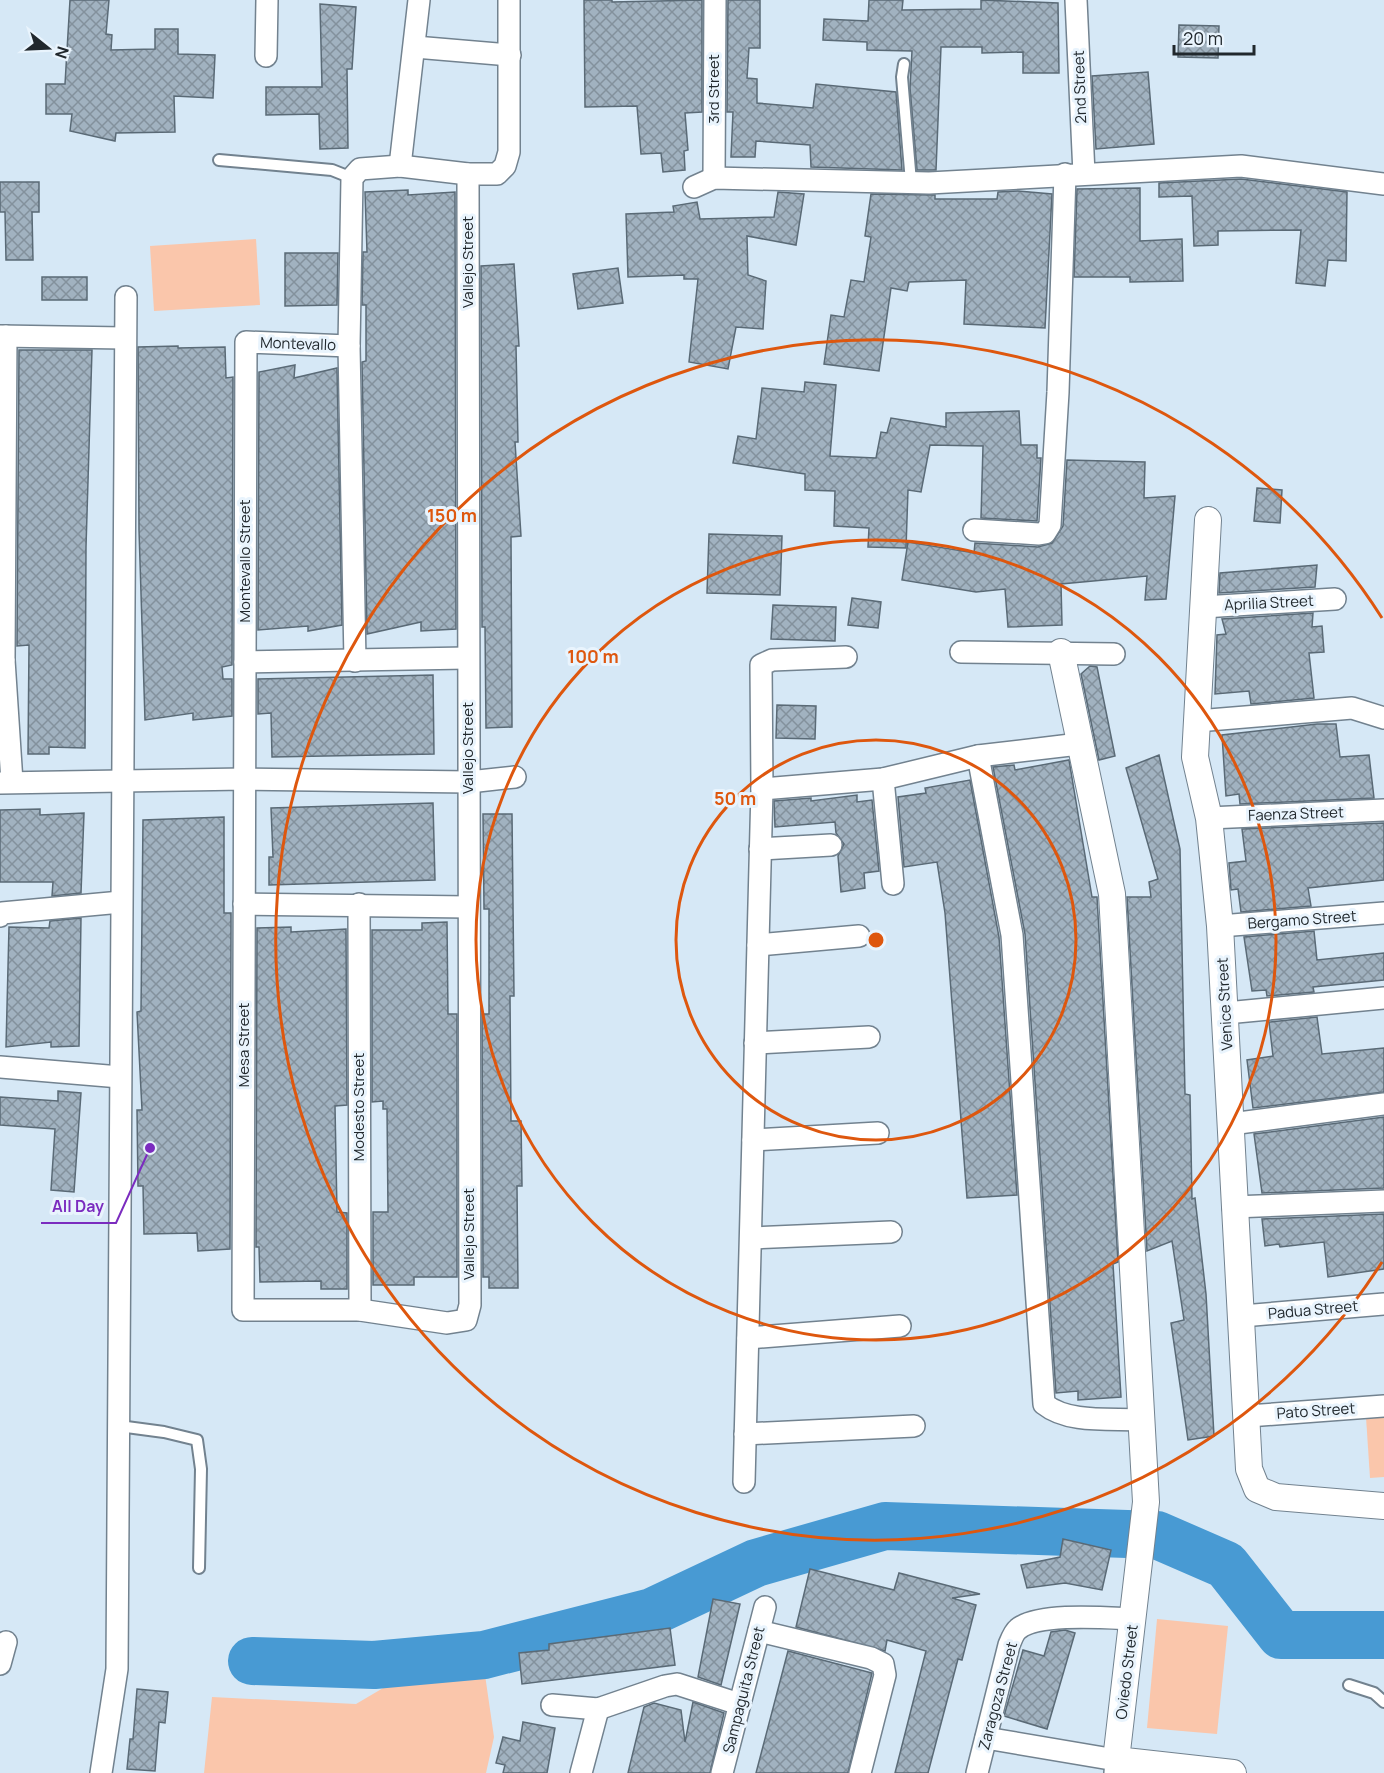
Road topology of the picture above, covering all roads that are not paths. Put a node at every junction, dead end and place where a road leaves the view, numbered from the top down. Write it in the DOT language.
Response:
graph roads {
  1 [pos="267,0"];
  2 [pos="419,0"];
  3 [pos="509,0"];
  4 [pos="715,0"];
  5 [pos="1076,0"];
  6 [pos="415,47"];
  7 [pos="510,55"];
  8 [pos="266,56"];
  9 [pos="904,64"];
  10 [pos="219,160"];
  11 [pos="400,166"];
  12 [pos="468,174"];
  13 [pos="1074,174"];
  14 [pos="352,178"];
  15 [pos="714,178"];
  16 [pos="911,182"];
  17 [pos="1384,184"];
  18 [pos="694,187"];
  19 [pos="126,297"];
  20 [pos="3,336"];
  21 [pos="124,338"];
  22 [pos="246,342"];
  23 [pos="349,346"];
  24 [pos="1208,520"];
  25 [pos="974,530"];
  26 [pos="1335,599"];
  27 [pos="1203,607"];
  28 [pos="961,652"];
  29 [pos="1061,652"];
  30 [pos="1114,654"];
  31 [pos="846,657"];
  32 [pos="468,658"];
  33 [pos="2,660"];
  34 [pos="355,661"];
  35 [pos="245,662"];
  36 [pos="1384,718"];
  37 [pos="1197,721"];
  38 [pos="1078,744"];
  39 [pos="978,756"];
  40 [pos="514,777"];
  41 [pos="244,779"];
  42 [pos="883,779"];
  43 [pos="122,781"];
  44 [pos="6,782"];
  45 [pos="469,782"];
  46 [pos="762,789"];
  47 [pos="1384,810"];
  48 [pos="1209,818"];
  49 [pos="831,845"];
  50 [pos="760,849"];
  51 [pos="893,884"];
  52 [pos="121,902"];
  53 [pos="244,903"];
  54 [pos="358,903"];
  55 [pos="468,907"];
  56 [pos="1384,914"];
  57 [pos="0,916"];
  58 [pos="1220,926"];
  59 [pos="859,936"];
  60 [pos="758,945"];
  61 [pos="1384,998"];
  62 [pos="1226,1013"];
  63 [pos="869,1037"];
  64 [pos="755,1043"];
  65 [pos="0,1067"];
  66 [pos="120,1077"];
  67 [pos="1384,1104"];
  68 [pos="1231,1124"];
  69 [pos="878,1133"];
  70 [pos="753,1140"];
  71 [pos="1384,1201"];
  72 [pos="1233,1207"];
  73 [pos="891,1232"];
  74 [pos="751,1238"];
  75 [pos="1384,1304"];
  76 [pos="360,1310"];
  77 [pos="1242,1316"];
  78 [pos="900,1326"];
  79 [pos="748,1338"];
  80 [pos="1384,1407"];
  81 [pos="1248,1416"];
  82 [pos="1142,1420"];
  83 [pos="119,1426"];
  84 [pos="914,1426"];
  85 [pos="746,1434"];
  86 [pos="744,1482"];
  87 [pos="1384,1506"];
  88 [pos="199,1569"];
  89 [pos="765,1607"];
  90 [pos="1134,1619"];
  91 [pos="759,1631"];
  92 [pos="6,1642"];
  93 [pos="0,1664"];
  94 [pos="1349,1685"];
  95 [pos="1384,1702"];
  96 [pos="739,1704"];
  97 [pos="552,1705"];
  98 [pos="597,1709"];
  99 [pos="986,1738"];
  100 [pos="1115,1766"];
  101 [pos="1224,1772"];
  102 [pos="101,1773"];
  103 [pos="581,1773"];
  104 [pos="722,1773"];
  105 [pos="860,1773"];
  106 [pos="977,1773"];
  1 -- 8 [label="street"];
  2 -- 6 [label="street"];
  3 -- 7 [label="street"];
  4 -- 15 [label="street, 3rd Street"];
  5 -- 13 [label="street, 2nd Street"];
  6 -- 7 [label="street"];
  6 -- 11 [label="street"];
  7 -- 12 [label="street"];
  9 -- 16 [label="lane"];
  10 -- 14 [label="lane"];
  11 -- 12 [label="street"];
  11 -- 14 [label="street"];
  12 -- 32 [label="street, Vallejo Street"];
  13 -- 16 [label="street"];
  13 -- 17 [label="street"];
  13 -- 25 [label="street, 2nd Street"];
  14 -- 23 [label="street"];
  15 -- 16 [label="street"];
  15 -- 18 [label="street"];
  19 -- 21 [label="street"];
  20 -- 21 [label="street"];
  20 -- 33 [label="street"];
  21 -- 43 [label="street"];
  22 -- 23 [label="street, Montevallo"];
  22 -- 35 [label="street, Montevallo Street"];
  23 -- 34 [label="street"];
  24 -- 27 [label="street, Venice Street"];
  26 -- 27 [label="street, Aprilia Street"];
  27 -- 37 [label="street, Venice Street"];
  28 -- 29 [label="street"];
  29 -- 30 [label="street"];
  29 -- 38 [label="street, Oviedo Street"];
  31 -- 46 [label="street"];
  32 -- 34 [label="street"];
  32 -- 45 [label="street, Vallejo Street"];
  33 -- 44 [label="street"];
  34 -- 35 [label="street"];
  35 -- 41 [label="street, Montevallo Street"];
  36 -- 37 [label="street"];
  37 -- 48 [label="street, Venice Street"];
  38 -- 39 [label="street"];
  38 -- 82 [label="street, Oviedo Street"];
  39 -- 42 [label="street"];
  39 -- 82 [label="street"];
  40 -- 45 [label="street"];
  41 -- 43 [label="street"];
  41 -- 45 [label="street"];
  41 -- 53 [label="street, Mesa Street"];
  42 -- 46 [label="street"];
  42 -- 51 [label="street"];
  43 -- 44 [label="street"];
  43 -- 52 [label="street"];
  45 -- 55 [label="street, Vallejo Street"];
  46 -- 50 [label="street"];
  47 -- 48 [label="street, Faenza Street"];
  48 -- 58 [label="street, Venice Street"];
  49 -- 50 [label="street"];
  50 -- 60 [label="street"];
  52 -- 57 [label="street"];
  52 -- 66 [label="street"];
  53 -- 54 [label="street"];
  53 -- 76 [label="street, Mesa Street"];
  54 -- 55 [label="street"];
  54 -- 76 [label="street, Modesto Street"];
  55 -- 76 [label="street, Vallejo Street"];
  56 -- 58 [label="street, Bergamo Street"];
  58 -- 62 [label="street, Venice Street"];
  59 -- 60 [label="street"];
  60 -- 64 [label="street"];
  61 -- 62 [label="street"];
  62 -- 68 [label="street, Venice Street"];
  63 -- 64 [label="street"];
  64 -- 70 [label="street"];
  65 -- 66 [label="street"];
  66 -- 83 [label="street"];
  67 -- 68 [label="street"];
  68 -- 72 [label="street, Venice Street"];
  69 -- 70 [label="street"];
  70 -- 74 [label="street"];
  71 -- 72 [label="street"];
  72 -- 77 [label="street, Venice Street"];
  73 -- 74 [label="street"];
  74 -- 79 [label="street"];
  75 -- 77 [label="street, Padua Street"];
  77 -- 81 [label="street, Venice Street"];
  78 -- 79 [label="street"];
  79 -- 85 [label="street"];
  80 -- 81 [label="street, Pato Street"];
  81 -- 87 [label="street, Venice Street"];
  82 -- 90 [label="street, Oviedo Street"];
  83 -- 88 [label="lane"];
  83 -- 102 [label="street"];
  84 -- 85 [label="street"];
  85 -- 86 [label="street"];
  89 -- 91 [label="street, Sampaguita Street"];
  90 -- 99 [label="street, Zaragoza Street"];
  90 -- 100 [label="street, Oviedo Street"];
  91 -- 96 [label="street, Sampaguita Street"];
  91 -- 105 [label="street"];
  92 -- 93 [label="street"];
  94 -- 95 [label="lane"];
  96 -- 98 [label="street"];
  96 -- 104 [label="street, Sampaguita Street"];
  97 -- 98 [label="street"];
  98 -- 103 [label="street"];
  99 -- 100 [label="street"];
  99 -- 106 [label="street, Zaragoza Street"];
  100 -- 101 [label="street"];
}
